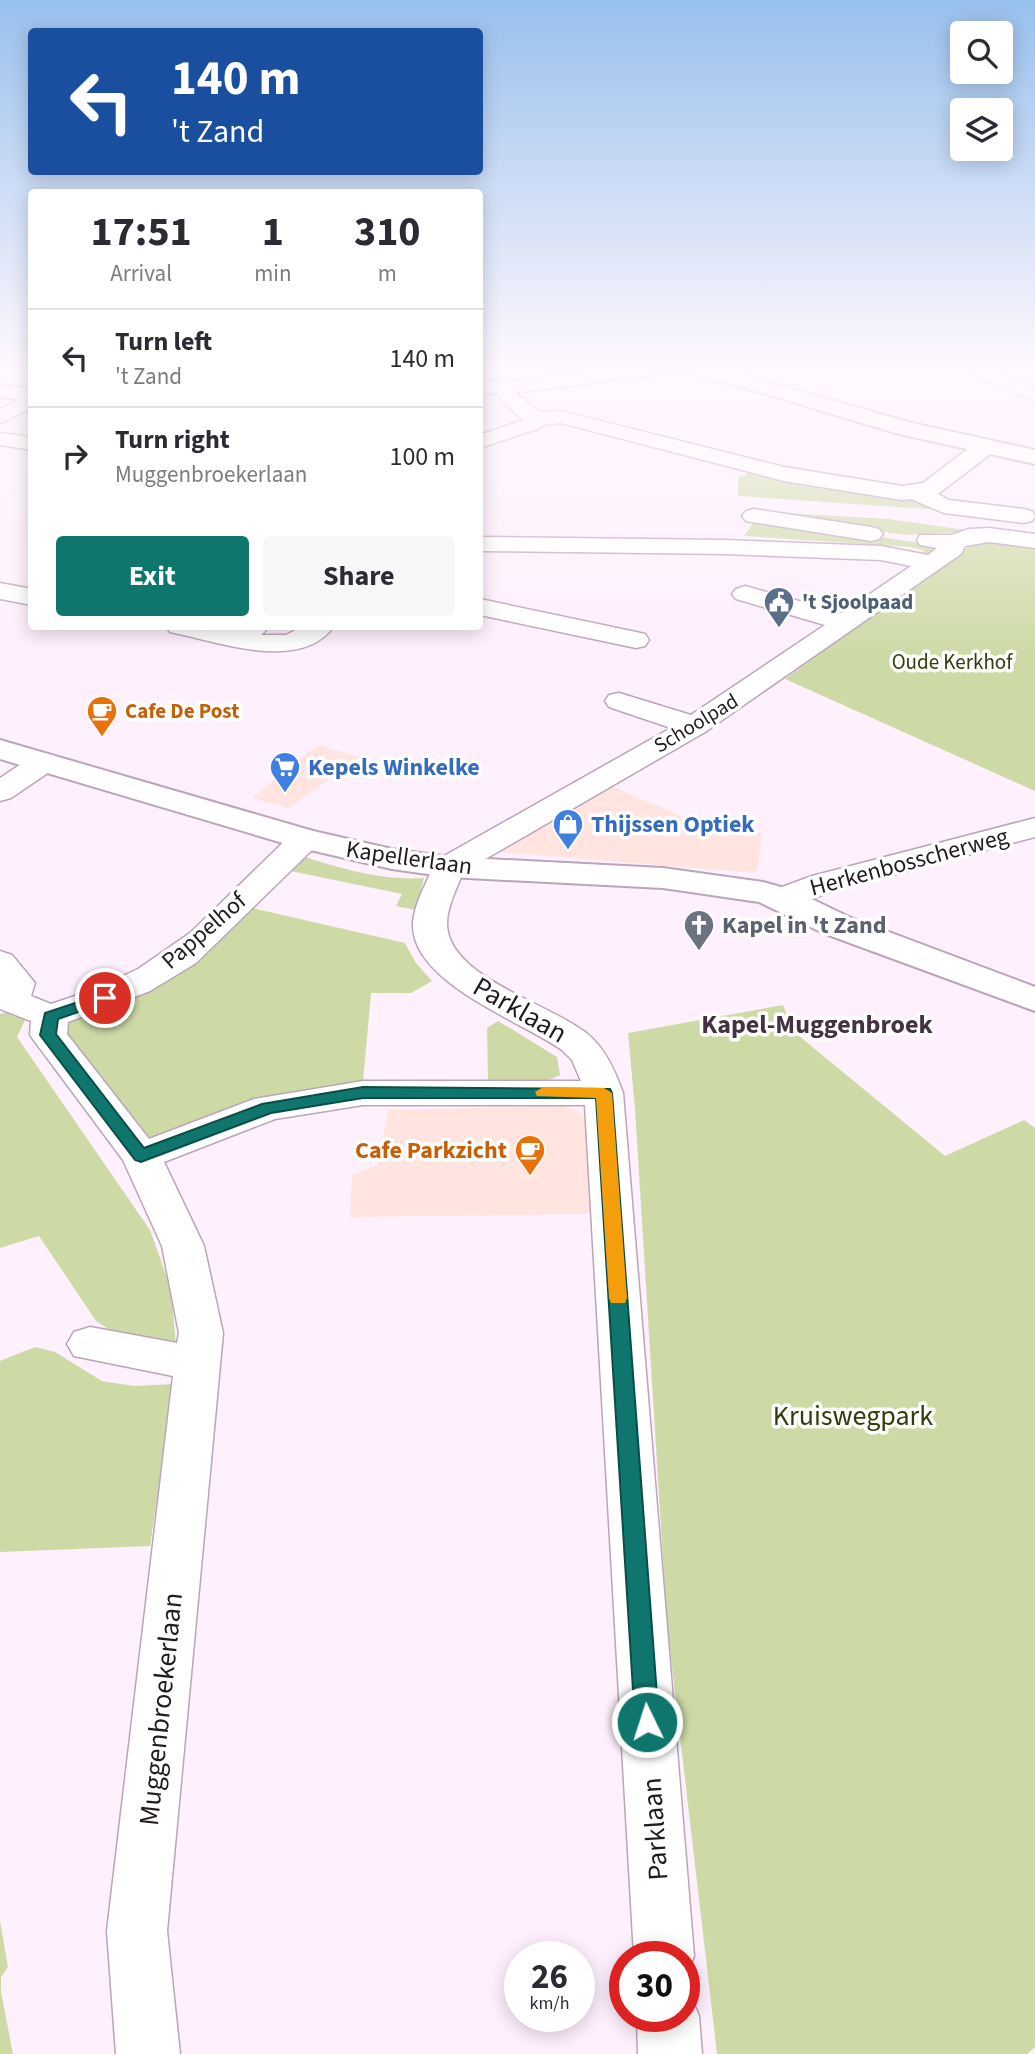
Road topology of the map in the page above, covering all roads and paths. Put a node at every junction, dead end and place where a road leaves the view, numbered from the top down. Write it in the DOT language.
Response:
graph roads {
  1 [pos="744,464"];
  2 [pos="963,464"];
  3 [pos="918,493"];
  4 [pos="754,516"];
  5 [pos="1035,517"];
  6 [pos="1035,541"];
  7 [pos="953,542"];
  8 [pos="483,544"];
  9 [pos="932,563"];
  10 [pos="0,591"];
  11 [pos="745,594"];
  12 [pos="28,596"];
  13 [pos="483,608"];
  14 [pos="847,623"];
  15 [pos="225,630"];
  16 [pos="316,630"];
  17 [pos="248,632"];
  18 [pos="636,640"];
  19 [pos="619,701"];
  20 [pos="695,726"];
  21 [pos="0,749"];
  22 [pos="44,762"];
  23 [pos="0,792"];
  24 [pos="1035,828"];
  25 [pos="304,839"];
  26 [pos="449,867"];
  27 [pos="783,898"];
  28 [pos="0,962"];
  29 [pos="1035,1000"];
  30 [pos="6,1003"];
  31 [pos="50,1016"];
  32 [pos="604,1093"];
  33 [pos="141,1156"];
  34 [pos="90,1344"];
  35 [pos="197,1364"];
  36 [pos="663,1941"];
  37 [pos="669,2032"];
  38 [pos="148,2054"];
  39 [pos="670,2054"];
  1 -- 3 [label="street"];
  2 -- 3 [label="street"];
  3 -- 5 [label="street"];
  4 -- 7 [label="street"];
  6 -- 7 [label="street"];
  7 -- 9 [label="street, Schoolpad"];
  8 -- 9 [label="street"];
  9 -- 14 [label="street, Schoolpad"];
  10 -- 12 [label="street"];
  11 -- 14 [label="street"];
  13 -- 18 [label="street"];
  14 -- 20 [label="street, Schoolpad"];
  15 -- 17 [label="street"];
  16 -- 17 [label="street"];
  19 -- 20 [label="street"];
  20 -- 26 [label="street, Schoolpad"];
  21 -- 22 [label="main road, Kapellerlaan"];
  22 -- 23 [label="street"];
  22 -- 25 [label="main road, Kapellerlaan"];
  24 -- 27 [label="street, Herkenbosscherweg"];
  25 -- 26 [label="main road, Kapellerlaan"];
  25 -- 31 [label="street, Pappelhof"];
  26 -- 27 [label="main road, Kapellerlaan"];
  26 -- 32 [label="street, Parklaan"];
  27 -- 29 [label="main road, Kapellerlaan"];
  28 -- 30 [label="street"];
  30 -- 31 [label="street"];
  31 -- 33 [label="street, Muggenbroekerlaan"];
  32 -- 33 [label="street"];
  32 -- 36 [label="street, Parklaan"];
  33 -- 35 [label="street, Muggenbroekerlaan"];
  34 -- 35 [label="street"];
  35 -- 38 [label="street, Muggenbroekerlaan"];
  37 -- 39 [label="street"];
}
